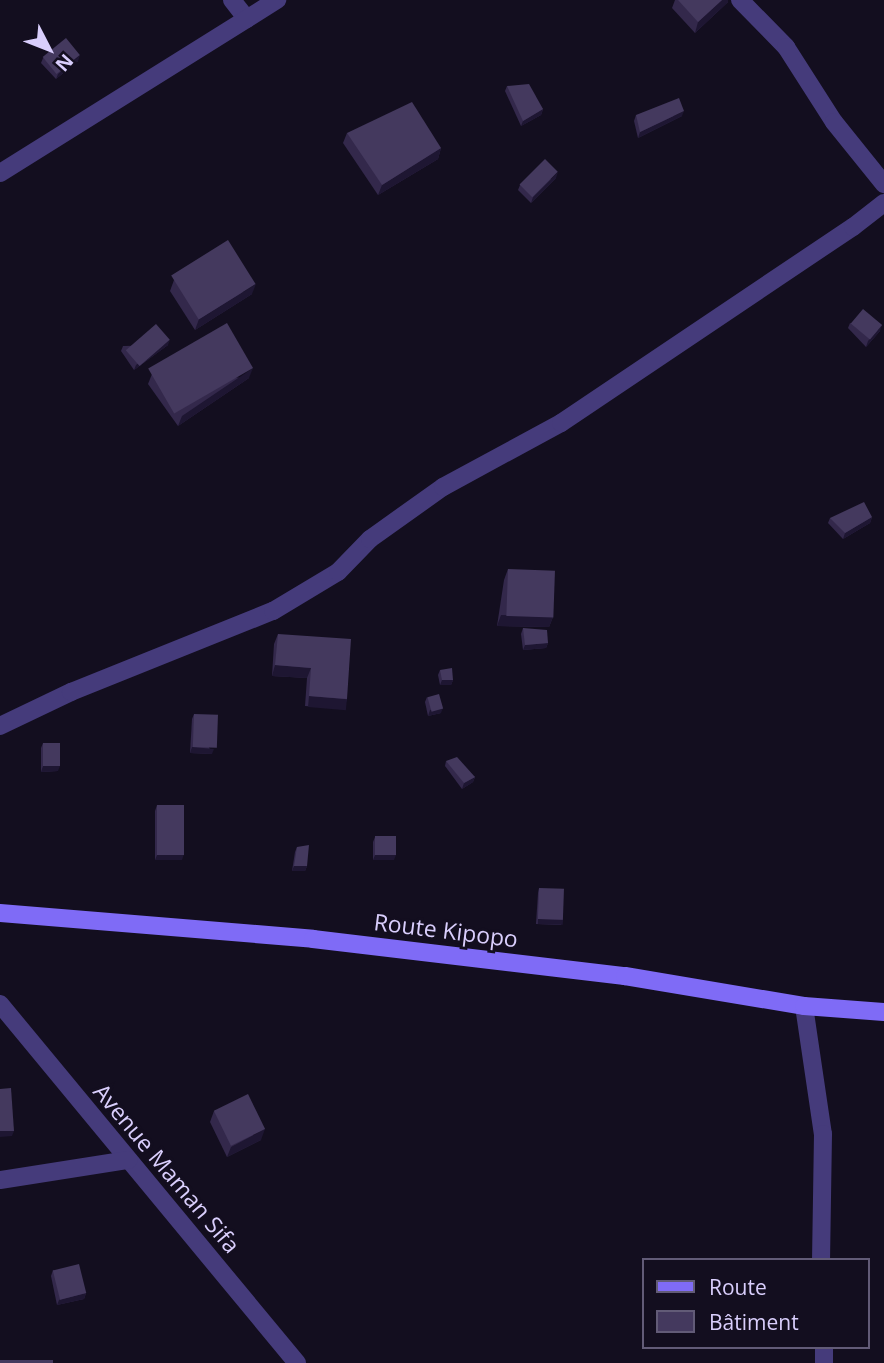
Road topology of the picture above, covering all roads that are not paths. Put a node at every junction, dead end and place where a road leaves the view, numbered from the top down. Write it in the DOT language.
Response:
graph roads {
  1 [pos="232,0"];
  2 [pos="277,0"];
  3 [pos="740,0"];
  4 [pos="247,19"];
  5 [pos="0,173"];
  6 [pos="884,184"];
  7 [pos="884,203"];
  8 [pos="0,726"];
  9 [pos="0,913"];
  10 [pos="0,1004"];
  11 [pos="804,1006"];
  12 [pos="884,1012"];
  13 [pos="128,1160"];
  14 [pos="0,1180"];
  15 [pos="821,1258"];
  16 [pos="297,1363"];
  1 -- 4 [label="street"];
  2 -- 4 [label="street"];
  3 -- 6 [label="street"];
  4 -- 5 [label="street"];
  7 -- 8 [label="street"];
  9 -- 11 [label="main road, Route Kipopo"];
  10 -- 13 [label="street, Avenue Maman Sifa"];
  11 -- 12 [label="main road, Route Kipopo"];
  11 -- 15 [label="street"];
  13 -- 14 [label="street"];
  13 -- 16 [label="street, Avenue Maman Sifa"];
}
